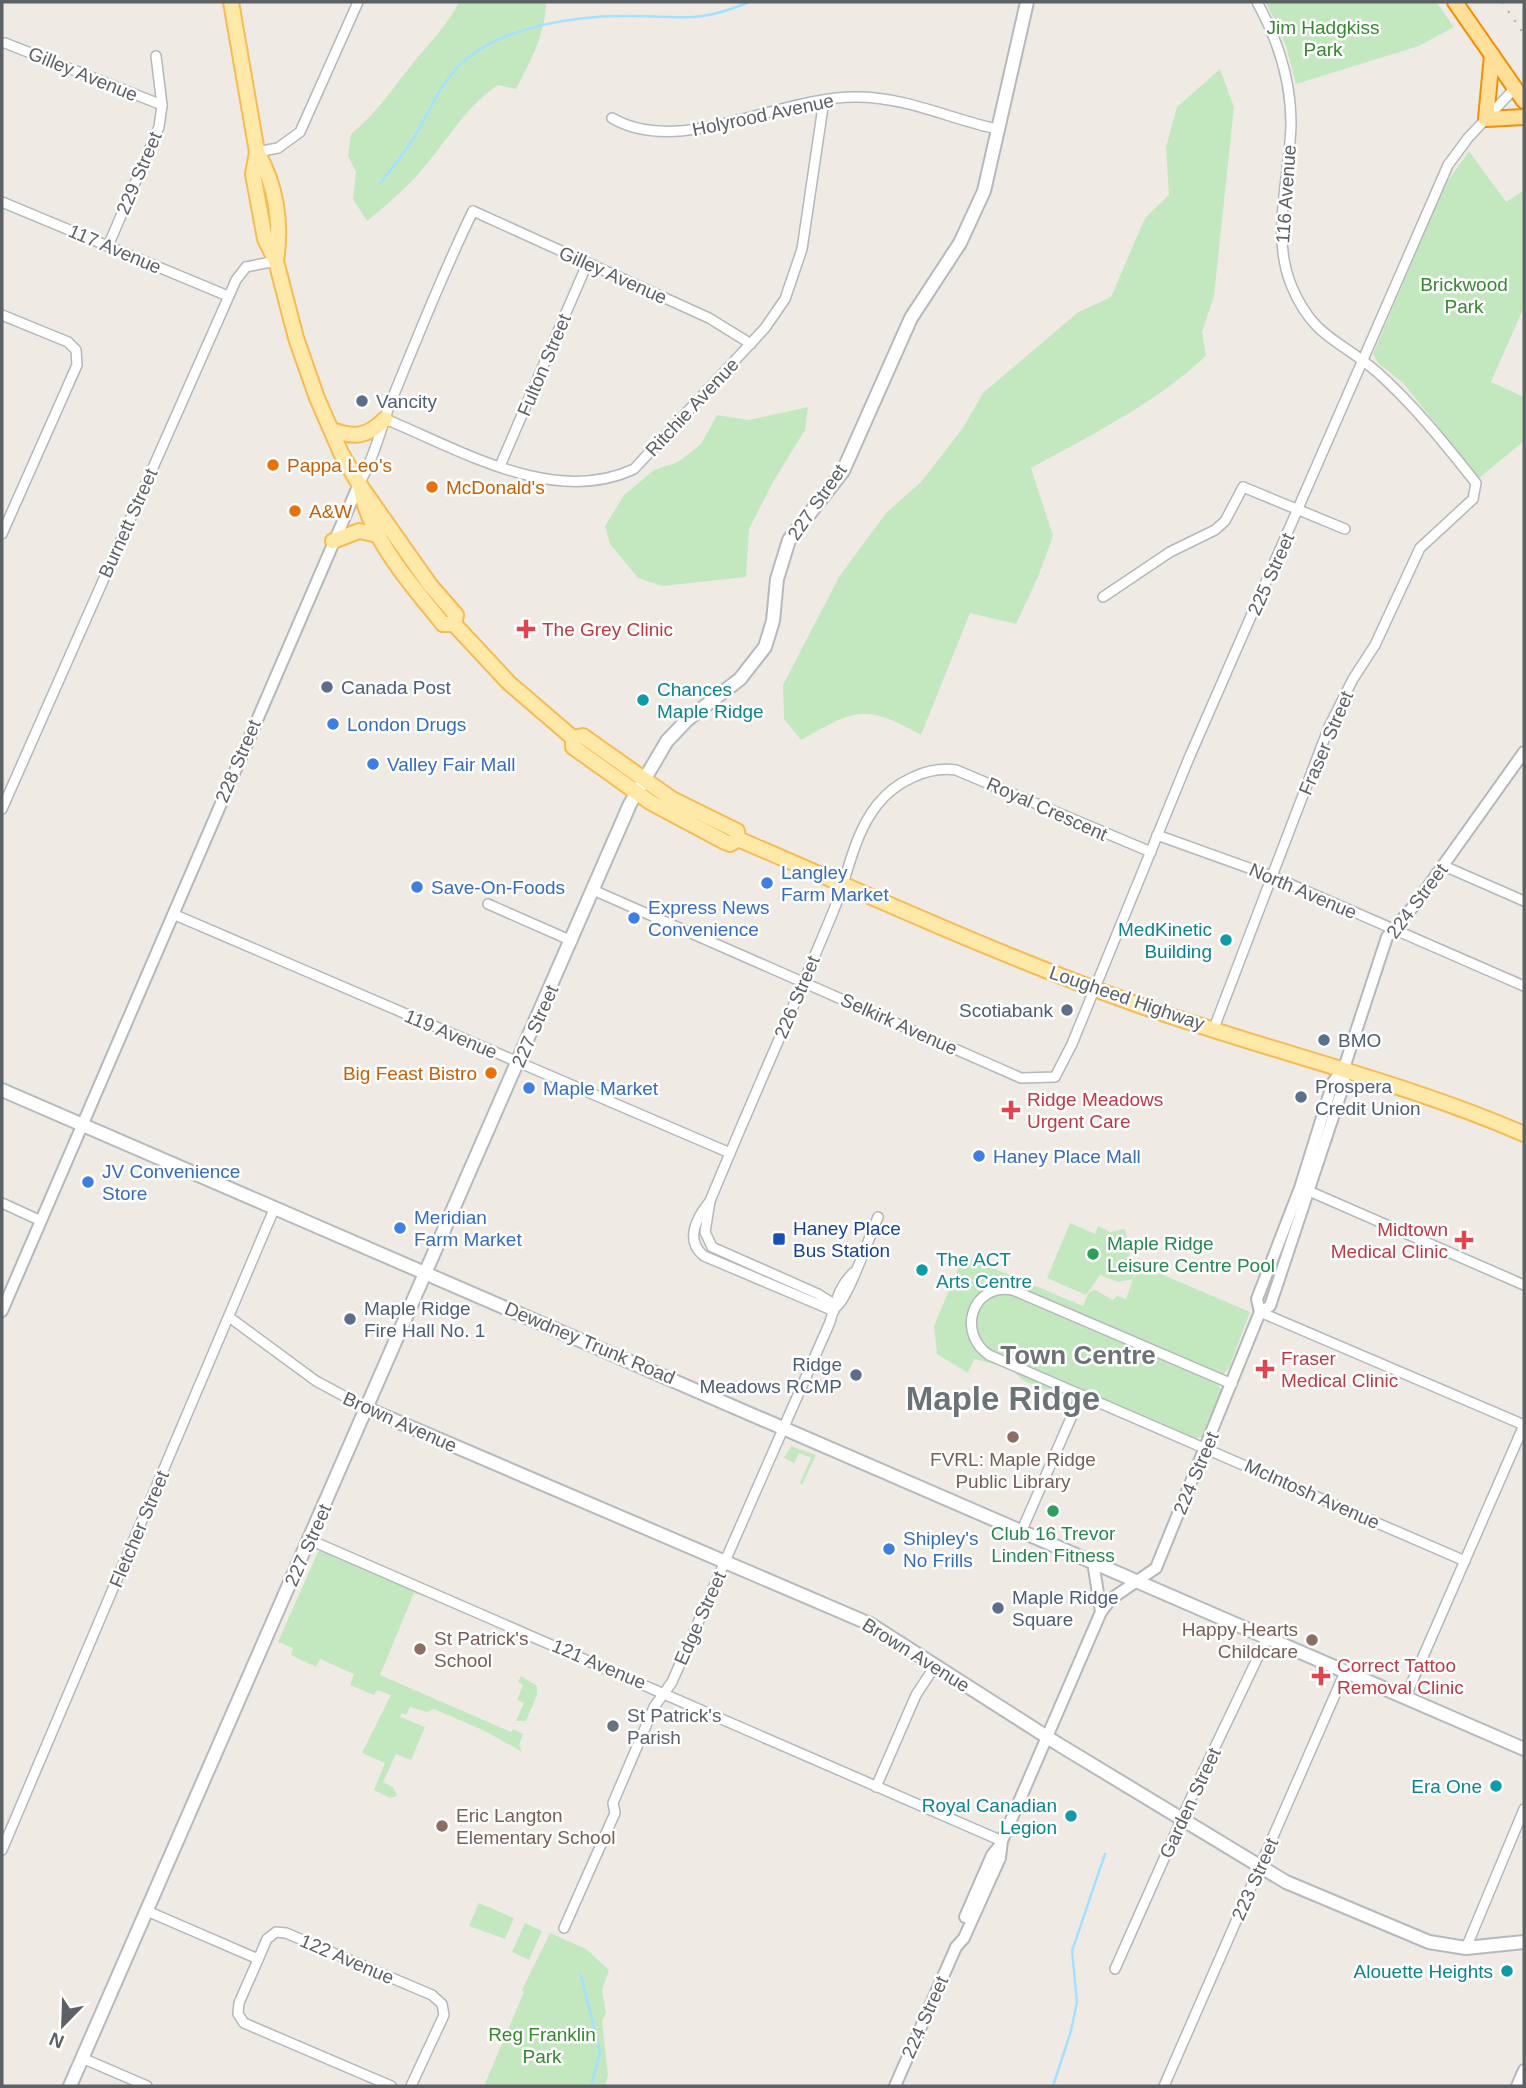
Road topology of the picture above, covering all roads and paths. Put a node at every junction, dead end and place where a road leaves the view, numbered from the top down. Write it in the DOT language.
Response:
graph roads {
  1 [pos="231,2"];
  2 [pos="358,2"];
  3 [pos="1027,2"];
  4 [pos="1257,2"];
  5 [pos="1455,2"];
  6 [pos="5,43"];
  7 [pos="1492,55"];
  8 [pos="156,56"];
  9 [pos="1515,88"];
  10 [pos="824,100"];
  11 [pos="1524,101"];
  12 [pos="162,105"];
  13 [pos="1524,117"];
  14 [pos="612,118"];
  15 [pos="1486,119"];
  16 [pos="997,129"];
  17 [pos="257,152"];
  18 [pos="2,202"];
  19 [pos="472,211"];
  20 [pos="108,246"];
  21 [pos="276,261"];
  22 [pos="587,264"];
  23 [pos="228,296"];
  24 [pos="2,315"];
  25 [pos="751,344"];
  26 [pos="1363,363"];
  27 [pos="384,419"];
  28 [pos="332,430"];
  29 [pos="500,466"];
  30 [pos="1476,483"];
  31 [pos="359,484"];
  32 [pos="1299,510"];
  33 [pos="1345,529"];
  34 [pos="2,534"];
  35 [pos="378,535"];
  36 [pos="333,541"];
  37 [pos="1103,597"];
  38 [pos="454,624"];
  39 [pos="1524,752"];
  40 [pos="942,769"];
  41 [pos="640,786"];
  42 [pos="2,809"];
  43 [pos="1157,835"];
  44 [pos="1151,852"];
  45 [pos="1444,866"];
  46 [pos="1273,877"];
  47 [pos="841,886"];
  48 [pos="593,890"];
  49 [pos="1524,901"];
  50 [pos="488,904"];
  51 [pos="173,914"];
  52 [pos="1394,928"];
  53 [pos="572,941"];
  54 [pos="803,982"];
  55 [pos="1524,986"];
  56 [pos="1094,989"];
  57 [pos="1214,1028"];
  58 [pos="519,1062"];
  59 [pos="1344,1068"];
  60 [pos="1055,1077"];
  61 [pos="2,1090"];
  62 [pos="80,1123"];
  63 [pos="1524,1134"];
  64 [pos="730,1153"];
  65 [pos="1305,1190"];
  66 [pos="710,1201"];
  67 [pos="2,1203"];
  68 [pos="275,1208"];
  69 [pos="878,1217"];
  70 [pos="39,1220"];
  71 [pos="427,1273"];
  72 [pos="1524,1285"];
  73 [pos="835,1309"];
  74 [pos="2,1311"];
  75 [pos="1260,1311"];
  76 [pos="229,1317"];
  77 [pos="1232,1384"];
  78 [pos="1081,1395"];
  79 [pos="368,1409"];
  80 [pos="1524,1425"];
  81 [pos="784,1426"];
  82 [pos="1207,1448"];
  83 [pos="1022,1530"];
  84 [pos="310,1540"];
  85 [pos="1465,1560"];
  86 [pos="1093,1562"];
  87 [pos="724,1563"];
  88 [pos="1138,1582"];
  89 [pos="1101,1612"];
  90 [pos="1268,1638"];
  91 [pos="935,1666"];
  92 [pos="1345,1672"];
  93 [pos="665,1695"];
  94 [pos="1405,1698"];
  95 [pos="1048,1738"];
  96 [pos="1524,1749"];
  97 [pos="876,1787"];
  98 [pos="1524,1809"];
  99 [pos="1182,1819"];
  100 [pos="1002,1842"];
  101 [pos="2,1850"];
  102 [pos="1260,1867"];
  103 [pos="147,1911"];
  104 [pos="564,1928"];
  105 [pos="1524,1942"];
  106 [pos="1466,1948"];
  107 [pos="258,1959"];
  108 [pos="1115,1969"];
  109 [pos="82,2058"];
  110 [pos="1524,2070"];
  111 [pos="897,2082"];
  112 [pos="70,2086"];
  113 [pos="147,2086"];
  114 [pos="391,2086"];
  115 [pos="411,2086"];
  116 [pos="1164,2086"];
  117 [pos="1517,2086"];
  1 -- 17 [label="main road, Lougheed Highway"];
  2 -- 17 [label="street"];
  3 -- 16 [label="main road, 227 Street"];
  4 -- 26 [label="street, 116 Avenue"];
  5 -- 7 [label="highway"];
  6 -- 12 [label="street, Gilley Avenue"];
  7 -- 9 [label="highway"];
  7 -- 15 [label="highway"];
  8 -- 12 [label="street, 229 Street"];
  9 -- 11 [label="highway"];
  9 -- 15 [label="street, 225 Street"];
  10 -- 14 [label="street, Holyrood Avenue"];
  10 -- 16 [label="street, Holyrood Avenue"];
  10 -- 25 [label="street, Ritchie Avenue"];
  12 -- 20 [label="street, 229 Street"];
  13 -- 15 [label="highway"];
  15 -- 26 [label="street, 225 Street"];
  16 -- 41 [label="main road, 227 Street"];
  17 -- 21 [label="main road, Lougheed Highway"];
  18 -- 20 [label="street, 117 Avenue"];
  19 -- 22 [label="street, Gilley Avenue"];
  19 -- 27 [label="street, 228 Street"];
  20 -- 23 [label="street, 117 Avenue"];
  21 -- 23 [label="street, Burnett Street"];
  21 -- 28 [label="main road, Lougheed Highway"];
  22 -- 25 [label="street, Gilley Avenue"];
  22 -- 29 [label="street, Fulton Street"];
  23 -- 42 [label="street, Burnett Street"];
  24 -- 34 [label="street"];
  25 -- 29 [label="street, Ritchie Avenue"];
  26 -- 30 [label="street, 116 Avenue"];
  26 -- 32 [label="street, 225 Street"];
  27 -- 28 [label="main road"];
  27 -- 29 [label="street, Ritchie Avenue"];
  27 -- 31 [label="street, 228 Street"];
  28 -- 31 [label="main road, Lougheed Highway"];
  30 -- 46 [label="street, Fraser Street"];
  31 -- 35 [label="main road, Lougheed Highway"];
  31 -- 36 [label="street, 228 Street"];
  31 -- 38 [label="main road, Lougheed Highway"];
  32 -- 33 [label="street"];
  32 -- 37 [label="street"];
  32 -- 43 [label="street, 225 Street"];
  35 -- 36 [label="main road"];
  35 -- 38 [label="main road, Lougheed Highway"];
  36 -- 51 [label="street, 228 Street"];
  38 -- 41 [label="main road, Lougheed Highway"];
  39 -- 45 [label="street, 224 Street"];
  40 -- 44 [label="street, Royal Crescent"];
  40 -- 47 [label="street, 226 Street"];
  41 -- 47 [label="main road, Lougheed Highway"];
  41 -- 48 [label="main road, 227 Street"];
  43 -- 44 [label="street, 225 Street"];
  43 -- 46 [label="street, North Avenue"];
  44 -- 56 [label="street, 225 Street"];
  45 -- 49 [label="street"];
  45 -- 52 [label="street, 224 Street"];
  46 -- 52 [label="street, North Avenue"];
  46 -- 57 [label="street, Fraser Street"];
  47 -- 54 [label="street, 226 Street"];
  47 -- 56 [label="main road, Lougheed Highway"];
  48 -- 53 [label="main road, 227 Street"];
  48 -- 54 [label="street, Selkirk Avenue"];
  50 -- 53 [label="street"];
  51 -- 58 [label="street, 119 Avenue"];
  51 -- 62 [label="street, 228 Street"];
  52 -- 55 [label="street, North Avenue"];
  52 -- 59 [label="street, 224 Street"];
  53 -- 58 [label="main road, 227 Street"];
  54 -- 60 [label="street, Selkirk Avenue"];
  54 -- 64 [label="street, 226 Street"];
  56 -- 57 [label="main road, Lougheed Highway"];
  56 -- 60 [label="street, 225 Street"];
  57 -- 59 [label="main road, Lougheed Highway"];
  58 -- 64 [label="street, 119 Avenue"];
  58 -- 71 [label="main road, 227 Street"];
  59 -- 63 [label="main road, Lougheed Highway"];
  59 -- 65 [label="street, 224 Street"];
  61 -- 62 [label="main road, Dewdney Trunk Road"];
  62 -- 68 [label="main road, Dewdney Trunk Road"];
  62 -- 70 [label="street, 228 Street"];
  64 -- 66 [label="street, 226 Street"];
  65 -- 72 [label="street"];
  65 -- 75 [label="street, 224 Street"];
  66 -- 73 [label="street"];
  66 -- 73 [label="street, 226 Street"];
  67 -- 70 [label="street"];
  68 -- 71 [label="main road, Dewdney Trunk Road"];
  68 -- 76 [label="street, Fletcher Street"];
  69 -- 73 [label="street, Edge Street"];
  70 -- 74 [label="street, 228 Street"];
  71 -- 79 [label="main road, 227 Street"];
  71 -- 81 [label="main road, Dewdney Trunk Road"];
  73 -- 81 [label="street, Edge Street"];
  75 -- 77 [label="street, 224 Street"];
  75 -- 80 [label="street"];
  76 -- 79 [label="street, Brown Avenue"];
  76 -- 101 [label="street, Fletcher Street"];
  77 -- 78 [label="street, McIntosh Avenue"];
  77 -- 82 [label="street, 224 Street"];
  78 -- 82 [label="street, McIntosh Avenue"];
  78 -- 83 [label="street"];
  79 -- 84 [label="main road, 227 Street"];
  79 -- 87 [label="main road, Brown Avenue"];
  80 -- 85 [label="street"];
  81 -- 83 [label="main road, Dewdney Trunk Road"];
  81 -- 87 [label="street, Edge Street"];
  82 -- 85 [label="street, McIntosh Avenue"];
  82 -- 88 [label="street, 224 Street"];
  83 -- 86 [label="main road, Dewdney Trunk Road"];
  84 -- 93 [label="street, 121 Avenue"];
  84 -- 103 [label="main road, 227 Street"];
  85 -- 94 [label="street"];
  86 -- 88 [label="main road, Dewdney Trunk Road"];
  86 -- 89 [label="street"];
  87 -- 91 [label="main road, Brown Avenue"];
  87 -- 93 [label="street, Edge Street"];
  88 -- 89 [label="street, 224 Street"];
  88 -- 90 [label="main road, Dewdney Trunk Road"];
  89 -- 95 [label="street, 224 Street"];
  90 -- 92 [label="main road, Dewdney Trunk Road"];
  90 -- 99 [label="street, Garden Street"];
  91 -- 95 [label="main road, Brown Avenue"];
  91 -- 97 [label="street"];
  92 -- 94 [label="main road, Dewdney Trunk Road"];
  92 -- 102 [label="street, 223 Street"];
  93 -- 97 [label="street, 121 Avenue"];
  93 -- 104 [label="street, Edge Street"];
  94 -- 96 [label="main road, Dewdney Trunk Road"];
  95 -- 99 [label="main road, Brown Avenue"];
  95 -- 100 [label="street, 224 Street"];
  97 -- 100 [label="street, 121 Avenue"];
  98 -- 106 [label="street"];
  99 -- 102 [label="main road, Brown Avenue"];
  99 -- 108 [label="street, Garden Street"];
  100 -- 111 [label="street, 224 Street"];
  102 -- 106 [label="main road, Brown Avenue"];
  102 -- 116 [label="street, 223 Street"];
  103 -- 107 [label="street"];
  103 -- 109 [label="main road, 227 Street"];
  105 -- 106 [label="main road, Brown Avenue"];
  107 -- 114 [label="street, 122 Avenue"];
  107 -- 115 [label="street, 122 Avenue"];
  109 -- 112 [label="main road, 227 Street"];
  109 -- 113 [label="street"];
  110 -- 117 [label="street"];
}
